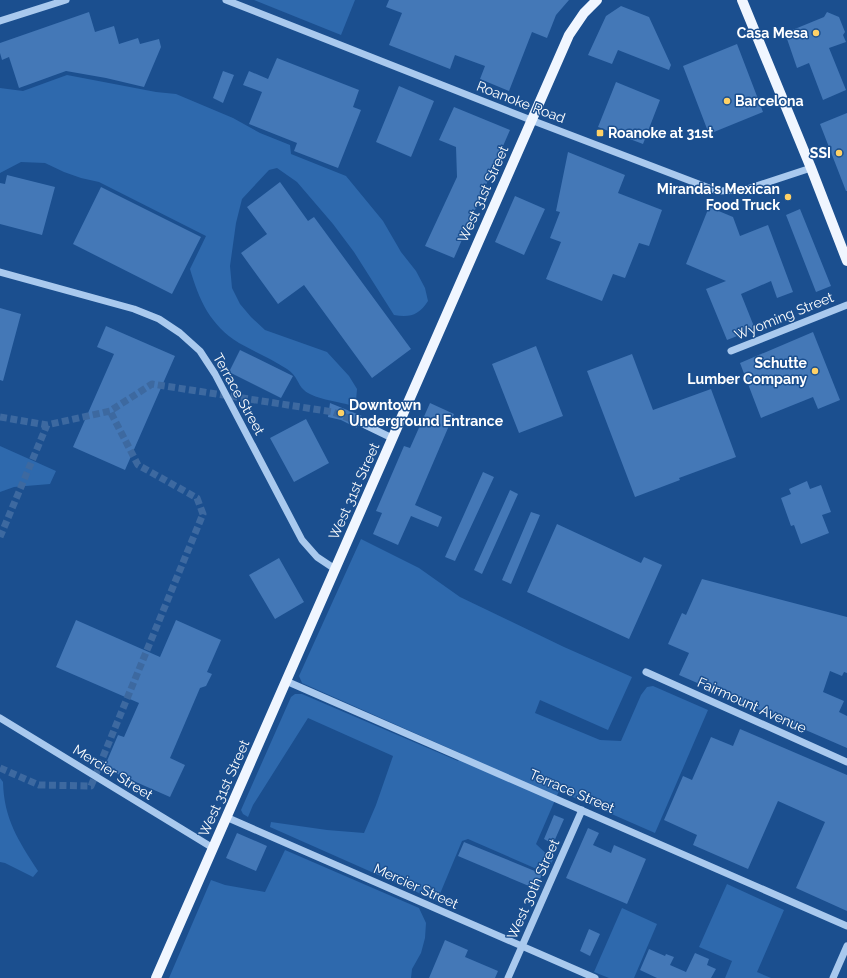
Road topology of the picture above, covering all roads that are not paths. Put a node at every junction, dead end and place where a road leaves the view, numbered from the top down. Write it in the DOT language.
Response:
graph roads {
  1 [pos="66,0"];
  2 [pos="226,0"];
  3 [pos="597,0"];
  4 [pos="742,0"];
  5 [pos="0,21"];
  6 [pos="531,120"];
  7 [pos="811,168"];
  8 [pos="847,261"];
  9 [pos="0,272"];
  10 [pos="847,305"];
  11 [pos="731,351"];
  12 [pos="359,422"];
  13 [pos="392,438"];
  14 [pos="335,569"];
  15 [pos="646,672"];
  16 [pos="286,681"];
  17 [pos="0,718"];
  18 [pos="847,762"];
  19 [pos="582,810"];
  20 [pos="226,817"];
  21 [pos="213,848"];
  22 [pos="847,926"];
  23 [pos="522,946"];
  24 [pos="847,946"];
  25 [pos="156,978"];
  26 [pos="508,978"];
  27 [pos="595,978"];
  28 [pos="833,978"];
  1 -- 5 [label="street"];
  2 -- 6 [label="street, Roanoke Road"];
  3 -- 6 [label="main road, West 31st Street"];
  4 -- 7 [label="main road"];
  6 -- 7 [label="street, Roanoke Road"];
  6 -- 13 [label="main road, West 31st Street"];
  7 -- 8 [label="main road"];
  9 -- 14 [label="street, Terrace Street"];
  10 -- 11 [label="street, Wyoming Street"];
  12 -- 13 [label="street"];
  13 -- 14 [label="main road, West 31st Street"];
  14 -- 16 [label="main road, West 31st Street"];
  15 -- 18 [label="street, Fairmount Avenue"];
  16 -- 19 [label="street, Terrace Street"];
  16 -- 20 [label="main road, West 31st Street"];
  17 -- 21 [label="street, Mercier Street"];
  19 -- 22 [label="street, Terrace Street"];
  19 -- 23 [label="street, West 30th Street"];
  20 -- 21 [label="main road, West 31st Street"];
  20 -- 23 [label="street, Mercier Street"];
  21 -- 25 [label="main road, West 31st Street"];
  23 -- 26 [label="street, West 30th Street"];
  23 -- 27 [label="street, Mercier Street"];
  24 -- 28 [label="street"];
}
